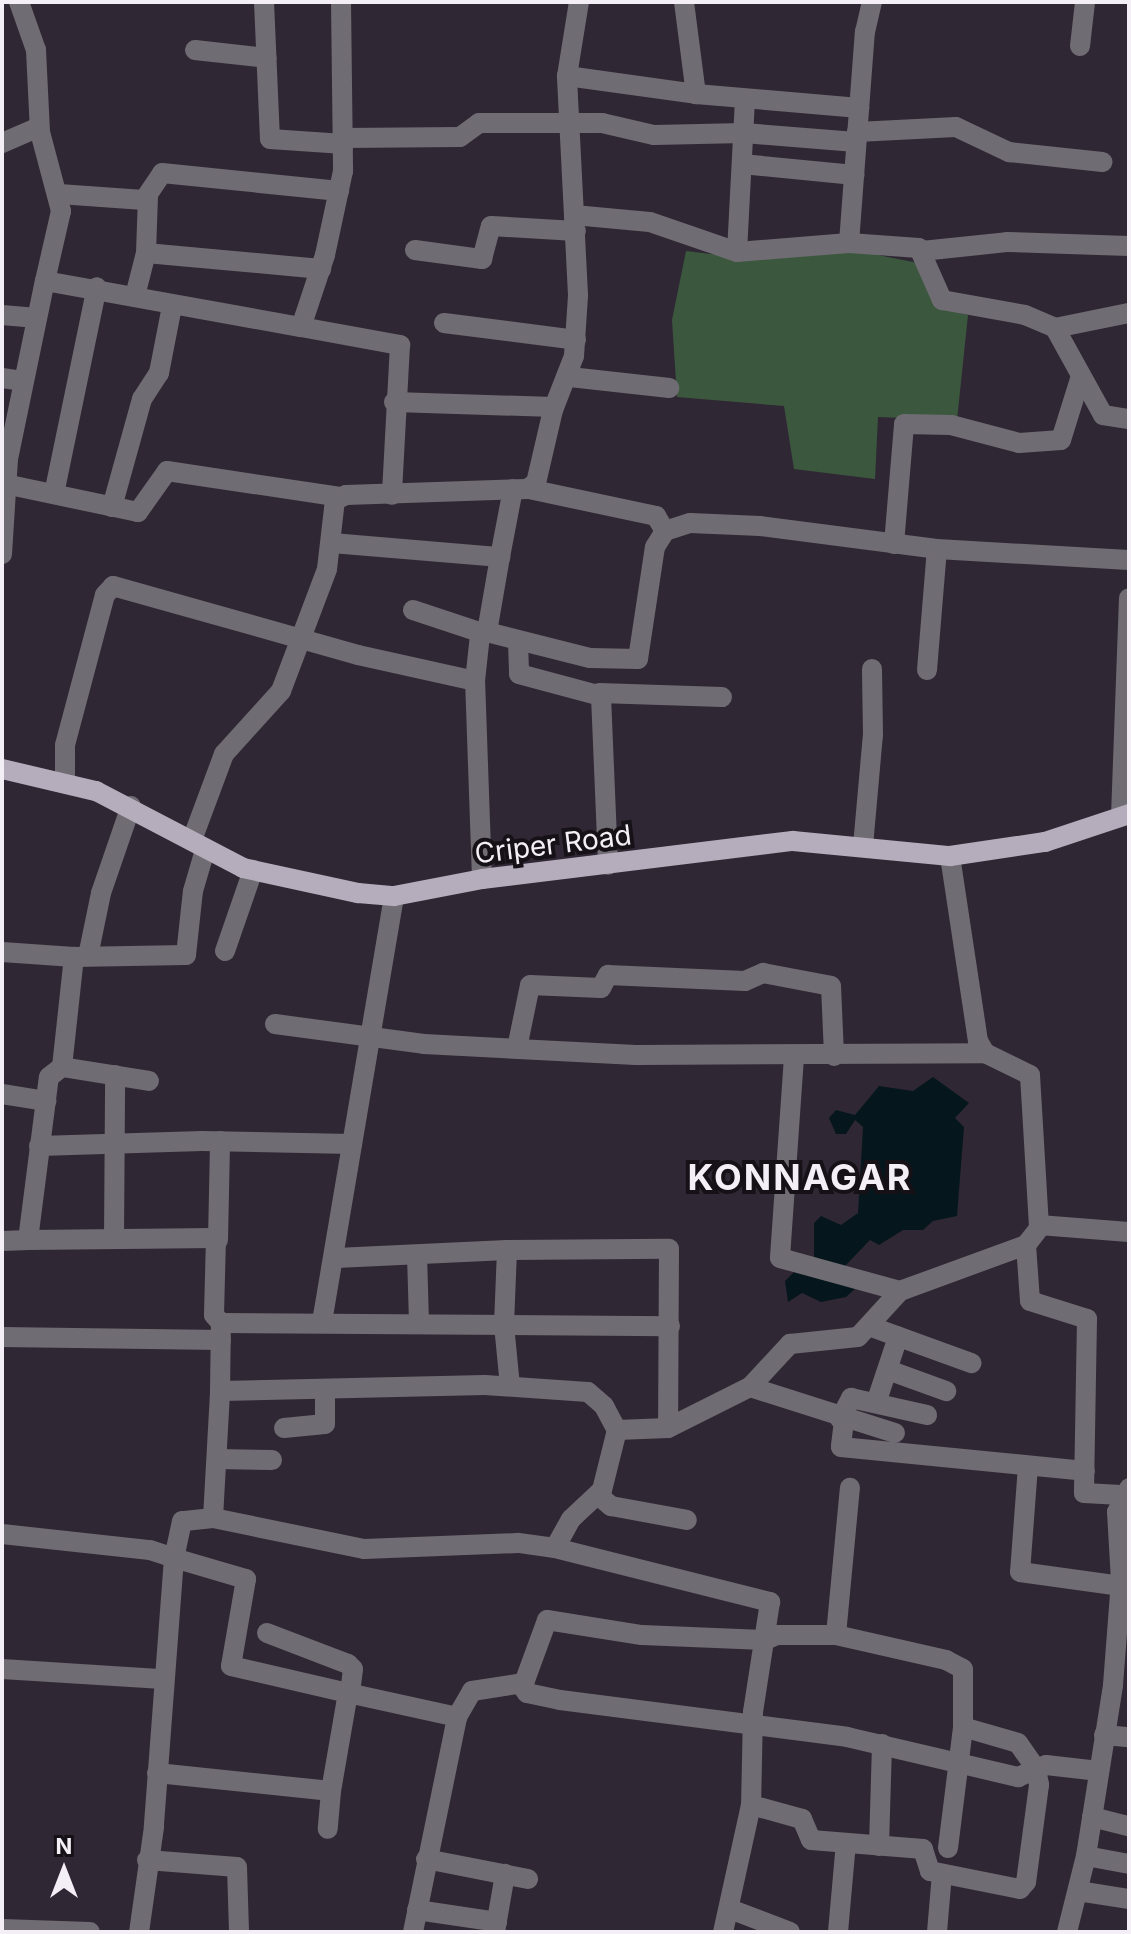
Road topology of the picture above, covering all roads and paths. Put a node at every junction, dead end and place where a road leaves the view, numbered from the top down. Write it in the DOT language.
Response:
graph roads {
  1 [pos="19,2"];
  2 [pos="264,2"];
  3 [pos="341,2"];
  4 [pos="579,2"];
  5 [pos="684,2"];
  6 [pos="872,2"];
  7 [pos="1085,2"];
  8 [pos="1080,46"];
  9 [pos="195,50"];
  10 [pos="267,58"];
  11 [pos="567,76"];
  12 [pos="696,94"];
  13 [pos="745,99"];
  14 [pos="859,108"];
  15 [pos="569,124"];
  16 [pos="39,127"];
  17 [pos="744,133"];
  18 [pos="857,137"];
  19 [pos="344,141"];
  20 [pos="2,143"];
  21 [pos="1102,162"];
  22 [pos="742,164"];
  23 [pos="854,175"];
  24 [pos="339,191"];
  25 [pos="59,194"];
  26 [pos="148,197"];
  27 [pos="575,223"];
  28 [pos="849,243"];
  29 [pos="1129,246"];
  30 [pos="415,250"];
  31 [pos="922,251"];
  32 [pos="737,252"];
  33 [pos="146,253"];
  34 [pos="321,269"];
  35 [pos="45,281"];
  36 [pos="97,287"];
  37 [pos="135,296"];
  38 [pos="172,306"];
  39 [pos="1129,313"];
  40 [pos="2,315"];
  41 [pos="37,318"];
  42 [pos="444,323"];
  43 [pos="301,327"];
  44 [pos="1055,328"];
  45 [pos="576,340"];
  46 [pos="570,377"];
  47 [pos="2,378"];
  48 [pos="1080,379"];
  49 [pos="24,381"];
  50 [pos="669,388"];
  51 [pos="394,402"];
  52 [pos="554,407"];
  53 [pos="1129,419"];
  54 [pos="5,459"];
  55 [pos="5,484"];
  56 [pos="521,489"];
  57 [pos="54,494"];
  58 [pos="392,495"];
  59 [pos="340,497"];
  60 [pos="112,507"];
  61 [pos="665,531"];
  62 [pos="332,543"];
  63 [pos="894,544"];
  64 [pos="937,549"];
  65 [pos="2,554"];
  66 [pos="500,557"];
  67 [pos="1129,560"];
  68 [pos="1129,598"];
  69 [pos="413,610"];
  70 [pos="484,632"];
  71 [pos="300,637"];
  72 [pos="518,642"];
  73 [pos="872,669"];
  74 [pos="927,670"];
  75 [pos="475,681"];
  76 [pos="599,693"];
  77 [pos="722,697"];
  78 [pos="2,769"];
  79 [pos="65,781"];
  80 [pos="131,806"];
  81 [pos="1125,815"];
  82 [pos="198,845"];
  83 [pos="863,846"];
  84 [pos="950,856"];
  85 [pos="608,865"];
  86 [pos="253,870"];
  87 [pos="482,879"];
  88 [pos="394,896"];
  89 [pos="225,951"];
  90 [pos="2,952"];
  91 [pos="81,957"];
  92 [pos="275,1024"];
  93 [pos="370,1035"];
  94 [pos="517,1048"];
  95 [pos="985,1053"];
  96 [pos="834,1056"];
  97 [pos="794,1057"];
  98 [pos="62,1067"];
  99 [pos="115,1075"];
  100 [pos="149,1081"];
  101 [pos="2,1094"];
  102 [pos="46,1101"];
  103 [pos="220,1141"];
  104 [pos="352,1144"];
  105 [pos="39,1146"];
  106 [pos="113,1146"];
  107 [pos="1041,1226"];
  108 [pos="1129,1232"];
  109 [pos="114,1238"];
  110 [pos="28,1240"];
  111 [pos="218,1240"];
  112 [pos="2,1241"];
  113 [pos="1026,1245"];
  114 [pos="507,1250"];
  115 [pos="417,1255"];
  116 [pos="336,1258"];
  117 [pos="900,1291"];
  118 [pos="322,1322"];
  119 [pos="419,1324"];
  120 [pos="504,1325"];
  121 [pos="670,1326"];
  122 [pos="869,1326"];
  123 [pos="221,1331"];
  124 [pos="2,1337"];
  125 [pos="898,1337"];
  126 [pos="971,1363"];
  127 [pos="888,1370"];
  128 [pos="510,1386"];
  129 [pos="750,1387"];
  130 [pos="325,1389"];
  131 [pos="220,1391"];
  132 [pos="946,1391"];
  133 [pos="876,1403"];
  134 [pos="927,1415"];
  135 [pos="842,1420"];
  136 [pos="284,1428"];
  137 [pos="668,1428"];
  138 [pos="617,1430"];
  139 [pos="895,1433"];
  140 [pos="218,1459"];
  141 [pos="272,1460"];
  142 [pos="1028,1466"];
  143 [pos="1085,1471"];
  144 [pos="850,1488"];
  145 [pos="1125,1491"];
  146 [pos="599,1496"];
  147 [pos="213,1518"];
  148 [pos="687,1520"];
  149 [pos="2,1534"];
  150 [pos="555,1548"];
  151 [pos="174,1558"];
  152 [pos="1121,1586"];
  153 [pos="267,1633"];
  154 [pos="836,1635"];
  155 [pos="765,1640"];
  156 [pos="2,1669"];
  157 [pos="1122,1670"];
  158 [pos="163,1679"];
  159 [pos="521,1685"];
  160 [pos="349,1692"];
  161 [pos="457,1717"];
  162 [pos="963,1727"];
  163 [pos="754,1728"];
  164 [pos="1104,1735"];
  165 [pos="1129,1737"];
  166 [pos="882,1744"];
  167 [pos="958,1762"];
  168 [pos="1036,1769"];
  169 [pos="1099,1771"];
  170 [pos="157,1773"];
  171 [pos="331,1791"];
  172 [pos="751,1805"];
  173 [pos="1092,1817"];
  174 [pos="1129,1826"];
  175 [pos="328,1829"];
  176 [pos="846,1843"];
  177 [pos="879,1846"];
  178 [pos="948,1848"];
  179 [pos="1086,1856"];
  180 [pos="426,1859"];
  181 [pos="147,1860"];
  182 [pos="1129,1864"];
  183 [pos="505,1874"];
  184 [pos="942,1874"];
  185 [pos="528,1879"];
  186 [pos="1078,1891"];
  187 [pos="1129,1899"];
  188 [pos="730,1909"];
  189 [pos="417,1910"];
  190 [pos="496,1927"];
  191 [pos="2,1929"];
  192 [pos="90,1932"];
  193 [pos="139,1932"];
  194 [pos="239,1932"];
  195 [pos="413,1932"];
  196 [pos="723,1932"];
  197 [pos="790,1932"];
  198 [pos="838,1932"];
  199 [pos="937,1932"];
  200 [pos="1067,1932"];
  1 -- 16 [label="street"];
  2 -- 10 [label="street"];
  3 -- 19 [label="street"];
  4 -- 11 [label="street"];
  5 -- 12 [label="street"];
  6 -- 14 [label="street"];
  7 -- 8 [label="street"];
  9 -- 10 [label="street"];
  10 -- 19 [label="street"];
  11 -- 12 [label="street"];
  11 -- 15 [label="street"];
  12 -- 13 [label="street"];
  13 -- 14 [label="street"];
  13 -- 17 [label="street"];
  14 -- 18 [label="street"];
  15 -- 17 [label="street"];
  15 -- 19 [label="street"];
  15 -- 27 [label="street"];
  16 -- 20 [label="street"];
  16 -- 25 [label="street"];
  17 -- 18 [label="street"];
  17 -- 22 [label="street"];
  18 -- 21 [label="street"];
  18 -- 23 [label="street"];
  19 -- 24 [label="street"];
  22 -- 23 [label="street"];
  22 -- 32 [label="street"];
  23 -- 28 [label="street"];
  24 -- 26 [label="street"];
  24 -- 34 [label="street"];
  25 -- 26 [label="street"];
  25 -- 35 [label="street"];
  26 -- 33 [label="street"];
  27 -- 30 [label="street"];
  27 -- 32 [label="street"];
  27 -- 45 [label="street"];
  28 -- 31 [label="street"];
  28 -- 32 [label="street"];
  29 -- 31 [label="street"];
  31 -- 44 [label="street"];
  33 -- 34 [label="street"];
  33 -- 37 [label="street"];
  34 -- 43 [label="street"];
  35 -- 36 [label="street"];
  35 -- 41 [label="street"];
  36 -- 37 [label="street"];
  36 -- 57 [label="street"];
  37 -- 38 [label="street"];
  38 -- 43 [label="street"];
  38 -- 60 [label="street"];
  39 -- 44 [label="street"];
  40 -- 41 [label="street"];
  41 -- 49 [label="street"];
  42 -- 45 [label="street"];
  43 -- 51 [label="street"];
  44 -- 48 [label="street"];
  45 -- 46 [label="street"];
  46 -- 50 [label="street"];
  46 -- 52 [label="street"];
  47 -- 49 [label="street"];
  48 -- 53 [label="street"];
  48 -- 63 [label="street"];
  49 -- 54 [label="street"];
  51 -- 52 [label="street"];
  51 -- 58 [label="street"];
  52 -- 56 [label="street"];
  54 -- 55 [label="street"];
  55 -- 57 [label="street"];
  55 -- 65 [label="street"];
  56 -- 58 [label="street"];
  56 -- 61 [label="street"];
  56 -- 66 [label="street"];
  57 -- 60 [label="street"];
  58 -- 59 [label="street"];
  59 -- 60 [label="street"];
  59 -- 62 [label="street"];
  61 -- 63 [label="street"];
  61 -- 72 [label="street"];
  62 -- 66 [label="street"];
  62 -- 71 [label="street"];
  63 -- 64 [label="street"];
  64 -- 67 [label="street"];
  64 -- 74 [label="street"];
  66 -- 70 [label="street"];
  68 -- 81 [label="street"];
  69 -- 70 [label="street"];
  70 -- 72 [label="street"];
  70 -- 75 [label="street"];
  71 -- 75 [label="street"];
  71 -- 79 [label="street"];
  71 -- 82 [label="street"];
  72 -- 76 [label="street"];
  73 -- 83 [label="street"];
  75 -- 87 [label="street"];
  76 -- 77 [label="street"];
  76 -- 85 [label="street"];
  78 -- 79 [label="main road, Criper Road"];
  79 -- 80 [label="main road, Criper Road"];
  80 -- 82 [label="main road, Criper Road"];
  80 -- 91 [label="street"];
  81 -- 84 [label="main road, Criper Road"];
  82 -- 86 [label="main road, Criper Road"];
  82 -- 91 [label="street"];
  83 -- 84 [label="main road, Criper Road"];
  83 -- 85 [label="main road, Criper Road"];
  84 -- 95 [label="street"];
  85 -- 87 [label="main road, Criper Road"];
  86 -- 88 [label="main road, Criper Road"];
  86 -- 89 [label="street"];
  87 -- 88 [label="main road, Criper Road"];
  88 -- 93 [label="street"];
  90 -- 91 [label="street"];
  91 -- 98 [label="street"];
  92 -- 93 [label="street"];
  93 -- 94 [label="street"];
  93 -- 104 [label="street"];
  94 -- 96 [label="street"];
  94 -- 97 [label="street"];
  95 -- 96 [label="street"];
  95 -- 107 [label="street"];
  96 -- 97 [label="street"];
  97 -- 117 [label="street"];
  98 -- 99 [label="street"];
  98 -- 102 [label="street"];
  99 -- 100 [label="street"];
  99 -- 106 [label="street"];
  101 -- 102 [label="street"];
  102 -- 105 [label="street"];
  103 -- 104 [label="street"];
  103 -- 106 [label="street"];
  103 -- 111 [label="street"];
  104 -- 116 [label="street"];
  105 -- 106 [label="street"];
  105 -- 110 [label="street"];
  106 -- 109 [label="street"];
  107 -- 108 [label="street"];
  107 -- 113 [label="street"];
  109 -- 110 [label="street"];
  109 -- 111 [label="street"];
  110 -- 112 [label="street"];
  111 -- 123 [label="street"];
  113 -- 117 [label="street"];
  113 -- 143 [label="street"];
  114 -- 115 [label="street"];
  114 -- 120 [label="street"];
  114 -- 121 [label="street"];
  115 -- 116 [label="street"];
  115 -- 119 [label="street"];
  116 -- 118 [label="street"];
  117 -- 122 [label="street"];
  118 -- 119 [label="street"];
  118 -- 123 [label="street"];
  119 -- 120 [label="street"];
  120 -- 121 [label="street"];
  120 -- 128 [label="street"];
  121 -- 137 [label="street"];
  122 -- 125 [label="street"];
  122 -- 129 [label="street"];
  123 -- 124 [label="street"];
  123 -- 131 [label="street"];
  125 -- 126 [label="street"];
  125 -- 127 [label="street"];
  127 -- 132 [label="street"];
  127 -- 133 [label="street"];
  128 -- 130 [label="street"];
  128 -- 138 [label="street"];
  129 -- 135 [label="street"];
  129 -- 137 [label="street"];
  130 -- 131 [label="street"];
  130 -- 136 [label="street"];
  131 -- 140 [label="street"];
  133 -- 134 [label="street"];
  133 -- 135 [label="street"];
  135 -- 139 [label="street"];
  135 -- 142 [label="street"];
  137 -- 138 [label="street"];
  138 -- 146 [label="street"];
  140 -- 141 [label="street"];
  140 -- 147 [label="street"];
  142 -- 143 [label="street"];
  142 -- 152 [label="street"];
  143 -- 145 [label="street"];
  144 -- 154 [label="street"];
  145 -- 152 [label="street"];
  146 -- 148 [label="street"];
  146 -- 150 [label="street"];
  147 -- 150 [label="street"];
  147 -- 151 [label="street"];
  149 -- 151 [label="street"];
  150 -- 155 [label="street"];
  151 -- 158 [label="street"];
  151 -- 160 [label="street"];
  152 -- 157 [label="street"];
  153 -- 160 [label="street"];
  154 -- 155 [label="street"];
  154 -- 162 [label="street"];
  155 -- 159 [label="street"];
  155 -- 163 [label="street"];
  156 -- 158 [label="street"];
  157 -- 164 [label="street"];
  158 -- 170 [label="street"];
  159 -- 161 [label="street"];
  159 -- 163 [label="street"];
  160 -- 161 [label="street"];
  160 -- 171 [label="street"];
  161 -- 180 [label="street"];
  162 -- 167 [label="street"];
  162 -- 168 [label="street"];
  163 -- 166 [label="street"];
  163 -- 172 [label="street"];
  164 -- 165 [label="street"];
  164 -- 169 [label="street"];
  166 -- 167 [label="street"];
  166 -- 177 [label="street"];
  167 -- 168 [label="street"];
  167 -- 178 [label="street"];
  168 -- 169 [label="street"];
  168 -- 184 [label="street"];
  169 -- 173 [label="street"];
  170 -- 171 [label="street"];
  170 -- 181 [label="street"];
  171 -- 175 [label="street"];
  172 -- 176 [label="street"];
  172 -- 188 [label="street"];
  173 -- 174 [label="street"];
  173 -- 179 [label="street"];
  176 -- 177 [label="street"];
  176 -- 198 [label="street"];
  177 -- 184 [label="street"];
  179 -- 182 [label="street"];
  179 -- 186 [label="street"];
  180 -- 183 [label="street"];
  180 -- 189 [label="street"];
  181 -- 193 [label="street"];
  181 -- 194 [label="street"];
  183 -- 185 [label="street"];
  183 -- 190 [label="street"];
  184 -- 199 [label="street"];
  186 -- 187 [label="street"];
  186 -- 200 [label="street"];
  188 -- 196 [label="street"];
  188 -- 197 [label="street"];
  189 -- 190 [label="street"];
  189 -- 195 [label="street"];
  191 -- 192 [label="street"];
}
